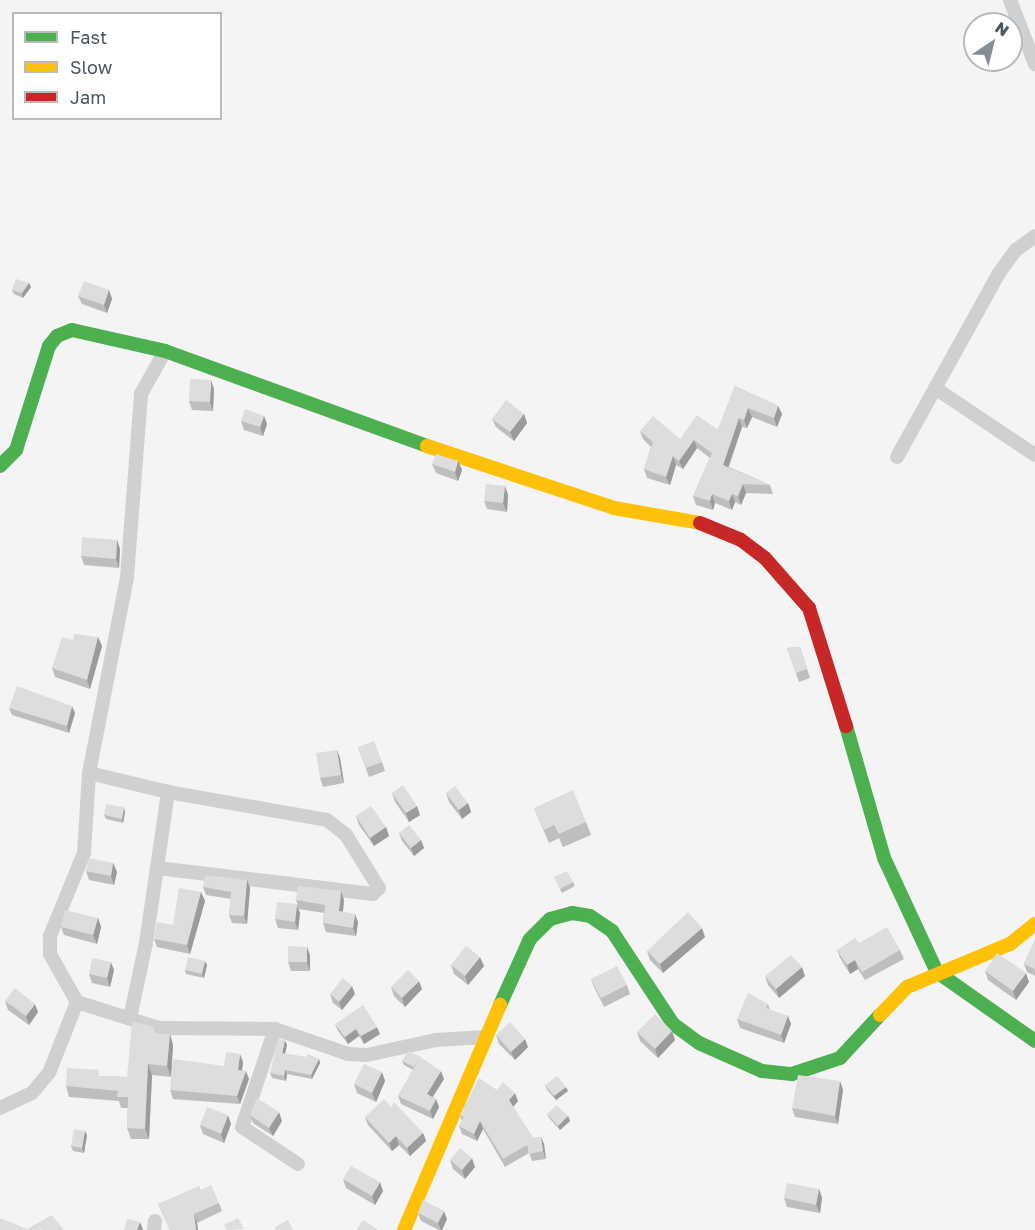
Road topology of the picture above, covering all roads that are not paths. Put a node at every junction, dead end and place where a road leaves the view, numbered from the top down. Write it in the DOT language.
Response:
graph roads {
  1 [pos="1010,0"];
  2 [pos="1035,64"];
  3 [pos="1035,236"];
  4 [pos="165,351"];
  5 [pos="935,388"];
  6 [pos="1035,455"];
  7 [pos="897,457"];
  8 [pos="0,466"];
  9 [pos="89,773"];
  10 [pos="168,792"];
  11 [pos="158,868"];
  12 [pos="1035,924"];
  13 [pos="937,972"];
  14 [pos="77,1002"];
  15 [pos="130,1018"];
  16 [pos="275,1029"];
  17 [pos="486,1037"];
  18 [pos="1035,1041"];
  19 [pos="0,1108"];
  20 [pos="298,1164"];
  21 [pos="404,1230"];
  1 -- 2 [label="street"];
  3 -- 5 [label="street"];
  4 -- 8 [label="street"];
  4 -- 9 [label="street"];
  4 -- 13 [label="street"];
  5 -- 6 [label="street"];
  5 -- 7 [label="street"];
  9 -- 10 [label="street"];
  9 -- 14 [label="street"];
  10 -- 11 [label="street"];
  10 -- 11 [label="street"];
  11 -- 15 [label="street"];
  12 -- 13 [label="street"];
  13 -- 17 [label="street"];
  13 -- 18 [label="street"];
  14 -- 15 [label="street"];
  14 -- 19 [label="street"];
  15 -- 16 [label="street"];
  16 -- 17 [label="street"];
  16 -- 20 [label="street"];
  17 -- 21 [label="street"];
}
